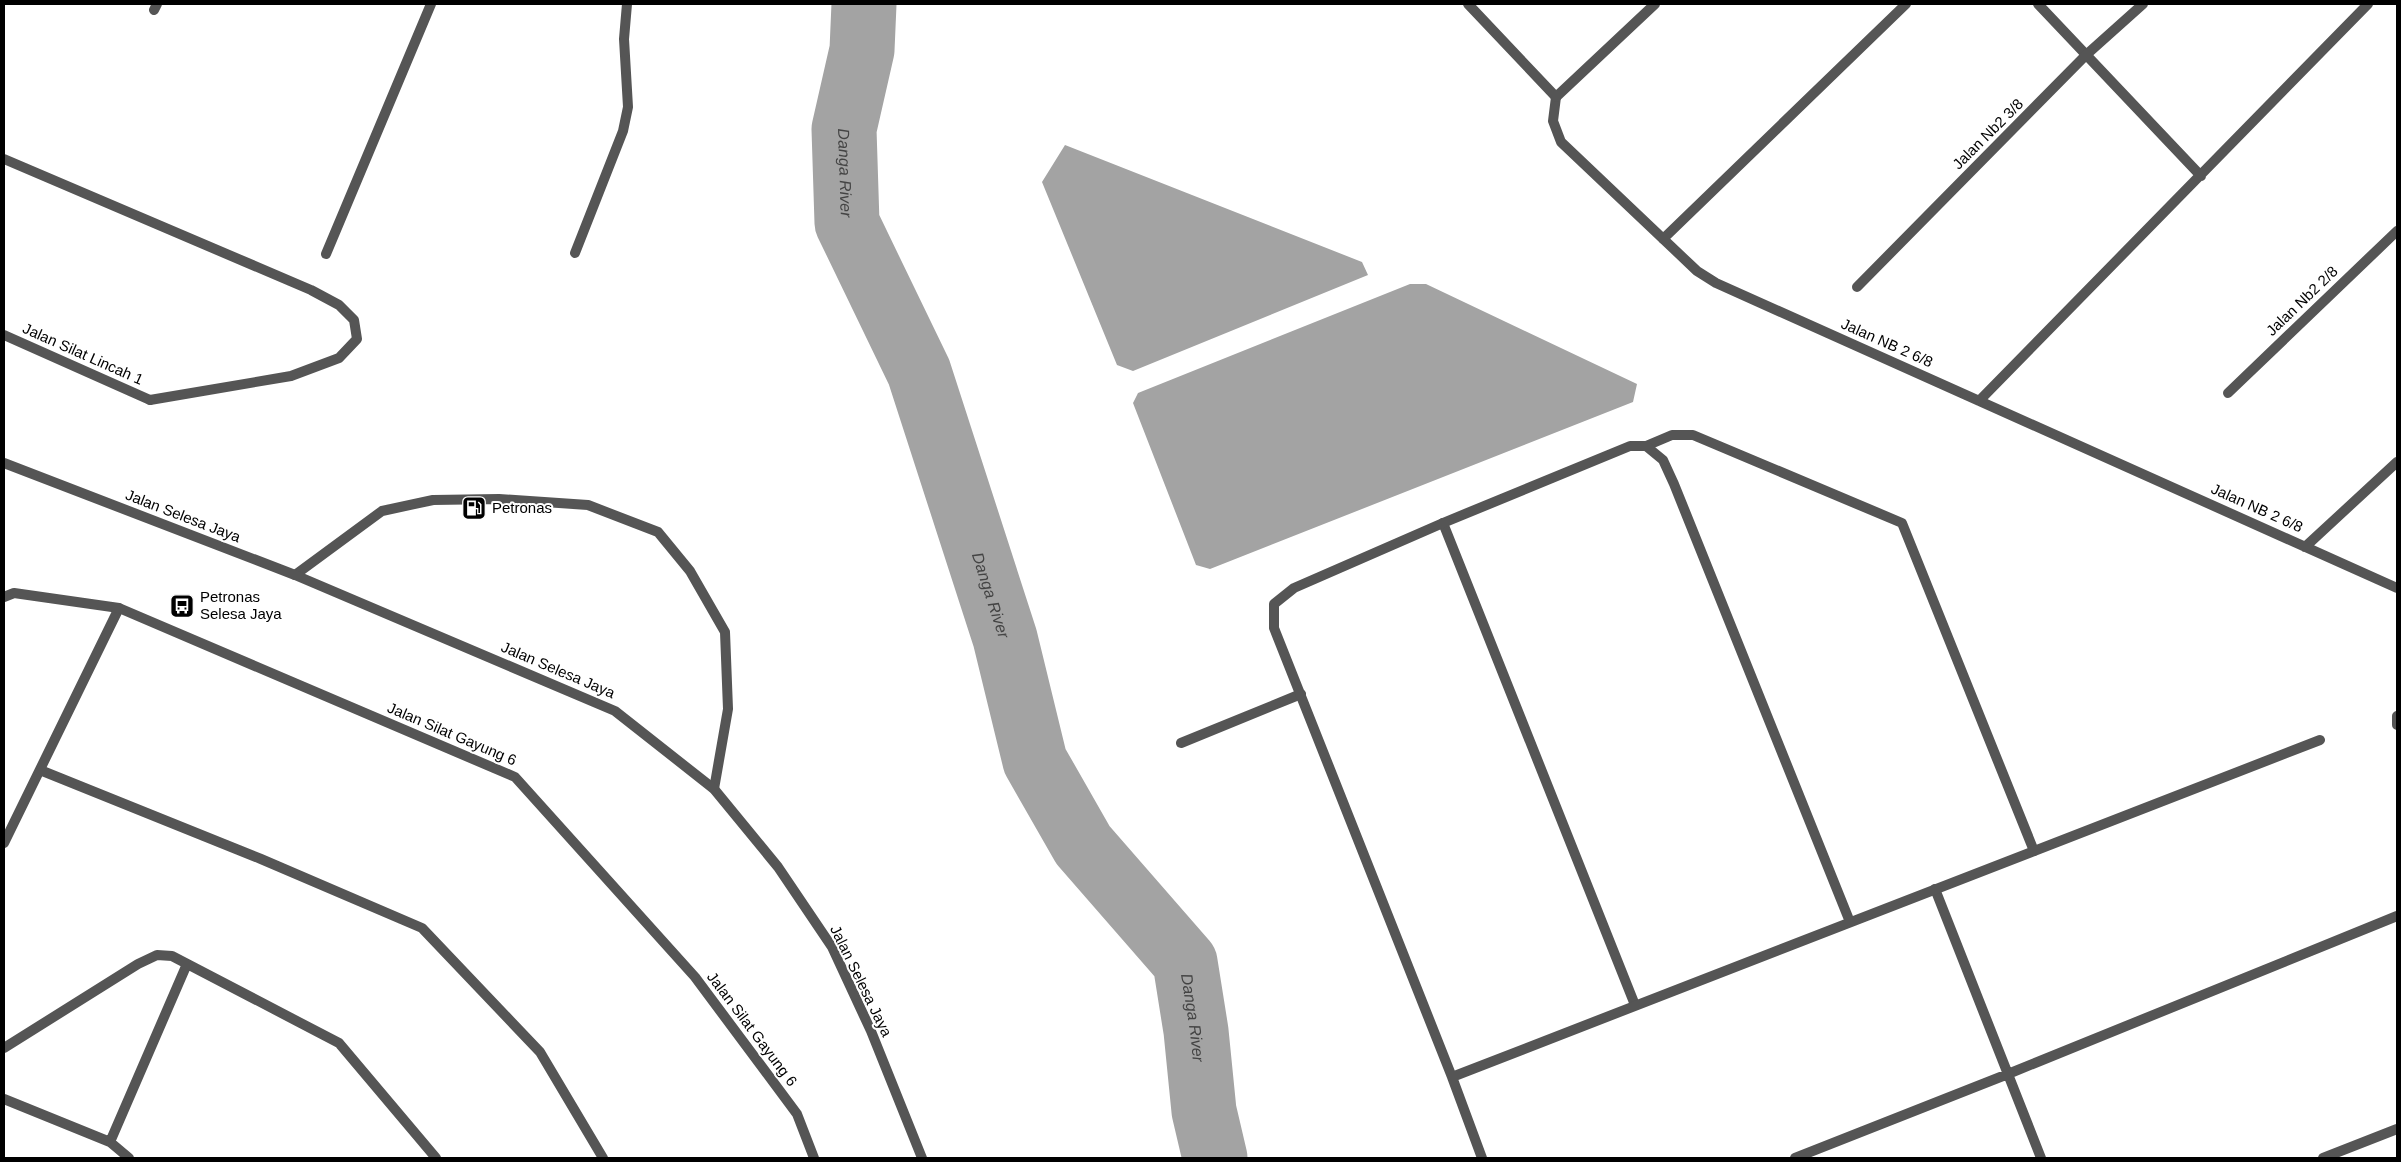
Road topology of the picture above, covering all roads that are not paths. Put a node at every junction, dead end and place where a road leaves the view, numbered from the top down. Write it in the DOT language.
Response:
graph roads {
  1 [pos="432,4"];
  2 [pos="627,4"];
  3 [pos="1468,4"];
  4 [pos="1656,4"];
  5 [pos="1906,4"];
  6 [pos="2038,4"];
  7 [pos="2142,4"];
  8 [pos="2368,4"];
  9 [pos="2086,55"];
  10 [pos="1556,97"];
  11 [pos="4,159"];
  12 [pos="2201,176"];
  13 [pos="2397,230"];
  14 [pos="1663,239"];
  15 [pos="575,253"];
  16 [pos="326,254"];
  17 [pos="1857,287"];
  18 [pos="4,335"];
  19 [pos="2228,393"];
  20 [pos="1979,401"];
  21 [pos="1646,446"];
  22 [pos="2397,462"];
  23 [pos="4,463"];
  24 [pos="1443,523"];
  25 [pos="2305,546"];
  26 [pos="295,575"];
  27 [pos="2397,588"];
  28 [pos="4,597"];
  29 [pos="119,608"];
  30 [pos="1301,694"];
  31 [pos="2397,716"];
  32 [pos="2397,725"];
  33 [pos="2320,740"];
  34 [pos="1181,743"];
  35 [pos="40,770"];
  36 [pos="714,789"];
  37 [pos="4,843"];
  38 [pos="2034,851"];
  39 [pos="1935,889"];
  40 [pos="2397,916"];
  41 [pos="1850,922"];
  42 [pos="187,964"];
  43 [pos="1635,1006"];
  44 [pos="4,1048"];
  45 [pos="2008,1074"];
  46 [pos="1452,1077"];
  47 [pos="4,1099"];
  48 [pos="2397,1129"];
  49 [pos="110,1142"];
  50 [pos="129,1158"];
  51 [pos="436,1158"];
  52 [pos="603,1158"];
  53 [pos="814,1158"];
  54 [pos="922,1158"];
  55 [pos="1482,1158"];
  56 [pos="1795,1158"];
  57 [pos="2041,1158"];
  58 [pos="2323,1158"];
  1 -- 16 [label="street"];
  2 -- 15 [label="street"];
  3 -- 10 [label="street"];
  4 -- 10 [label="street"];
  5 -- 14 [label="street"];
  6 -- 9 [label="street"];
  7 -- 9 [label="street, Jalan Nb2 3/8"];
  8 -- 12 [label="street"];
  9 -- 12 [label="street"];
  9 -- 17 [label="street, Jalan Nb2 3/8"];
  10 -- 14 [label="street, Jalan NB 2 6/8"];
  11 -- 18 [label="street, Jalan Silat Lincah 1"];
  12 -- 20 [label="street"];
  13 -- 19 [label="street, Jalan Nb2 2/8"];
  14 -- 20 [label="street, Jalan NB 2 6/8"];
  20 -- 25 [label="street, Jalan NB 2 6/8"];
  21 -- 24 [label="street"];
  21 -- 38 [label="street"];
  21 -- 41 [label="street"];
  22 -- 25 [label="street"];
  23 -- 26 [label="street, Jalan Selesa Jaya"];
  24 -- 30 [label="street"];
  24 -- 43 [label="street"];
  25 -- 27 [label="street, Jalan NB 2 6/8"];
  26 -- 36 [label="street, Jalan Selesa Jaya"];
  26 -- 36 [label="street"];
  28 -- 29 [label="street, Jalan Silat Gayung 6"];
  29 -- 35 [label="street"];
  29 -- 53 [label="street, Jalan Silat Gayung 6"];
  30 -- 34 [label="street"];
  30 -- 46 [label="street"];
  31 -- 32 [label="street"];
  33 -- 38 [label="street"];
  35 -- 37 [label="street"];
  35 -- 52 [label="street"];
  36 -- 54 [label="street, Jalan Selesa Jaya"];
  38 -- 39 [label="street"];
  39 -- 41 [label="street"];
  39 -- 45 [label="street"];
  40 -- 45 [label="street"];
  41 -- 43 [label="street"];
  42 -- 44 [label="street"];
  42 -- 49 [label="street"];
  42 -- 51 [label="street"];
  43 -- 46 [label="street"];
  45 -- 56 [label="street"];
  45 -- 57 [label="street"];
  46 -- 55 [label="street"];
  47 -- 49 [label="street"];
  48 -- 58 [label="street"];
  49 -- 50 [label="street"];
}
